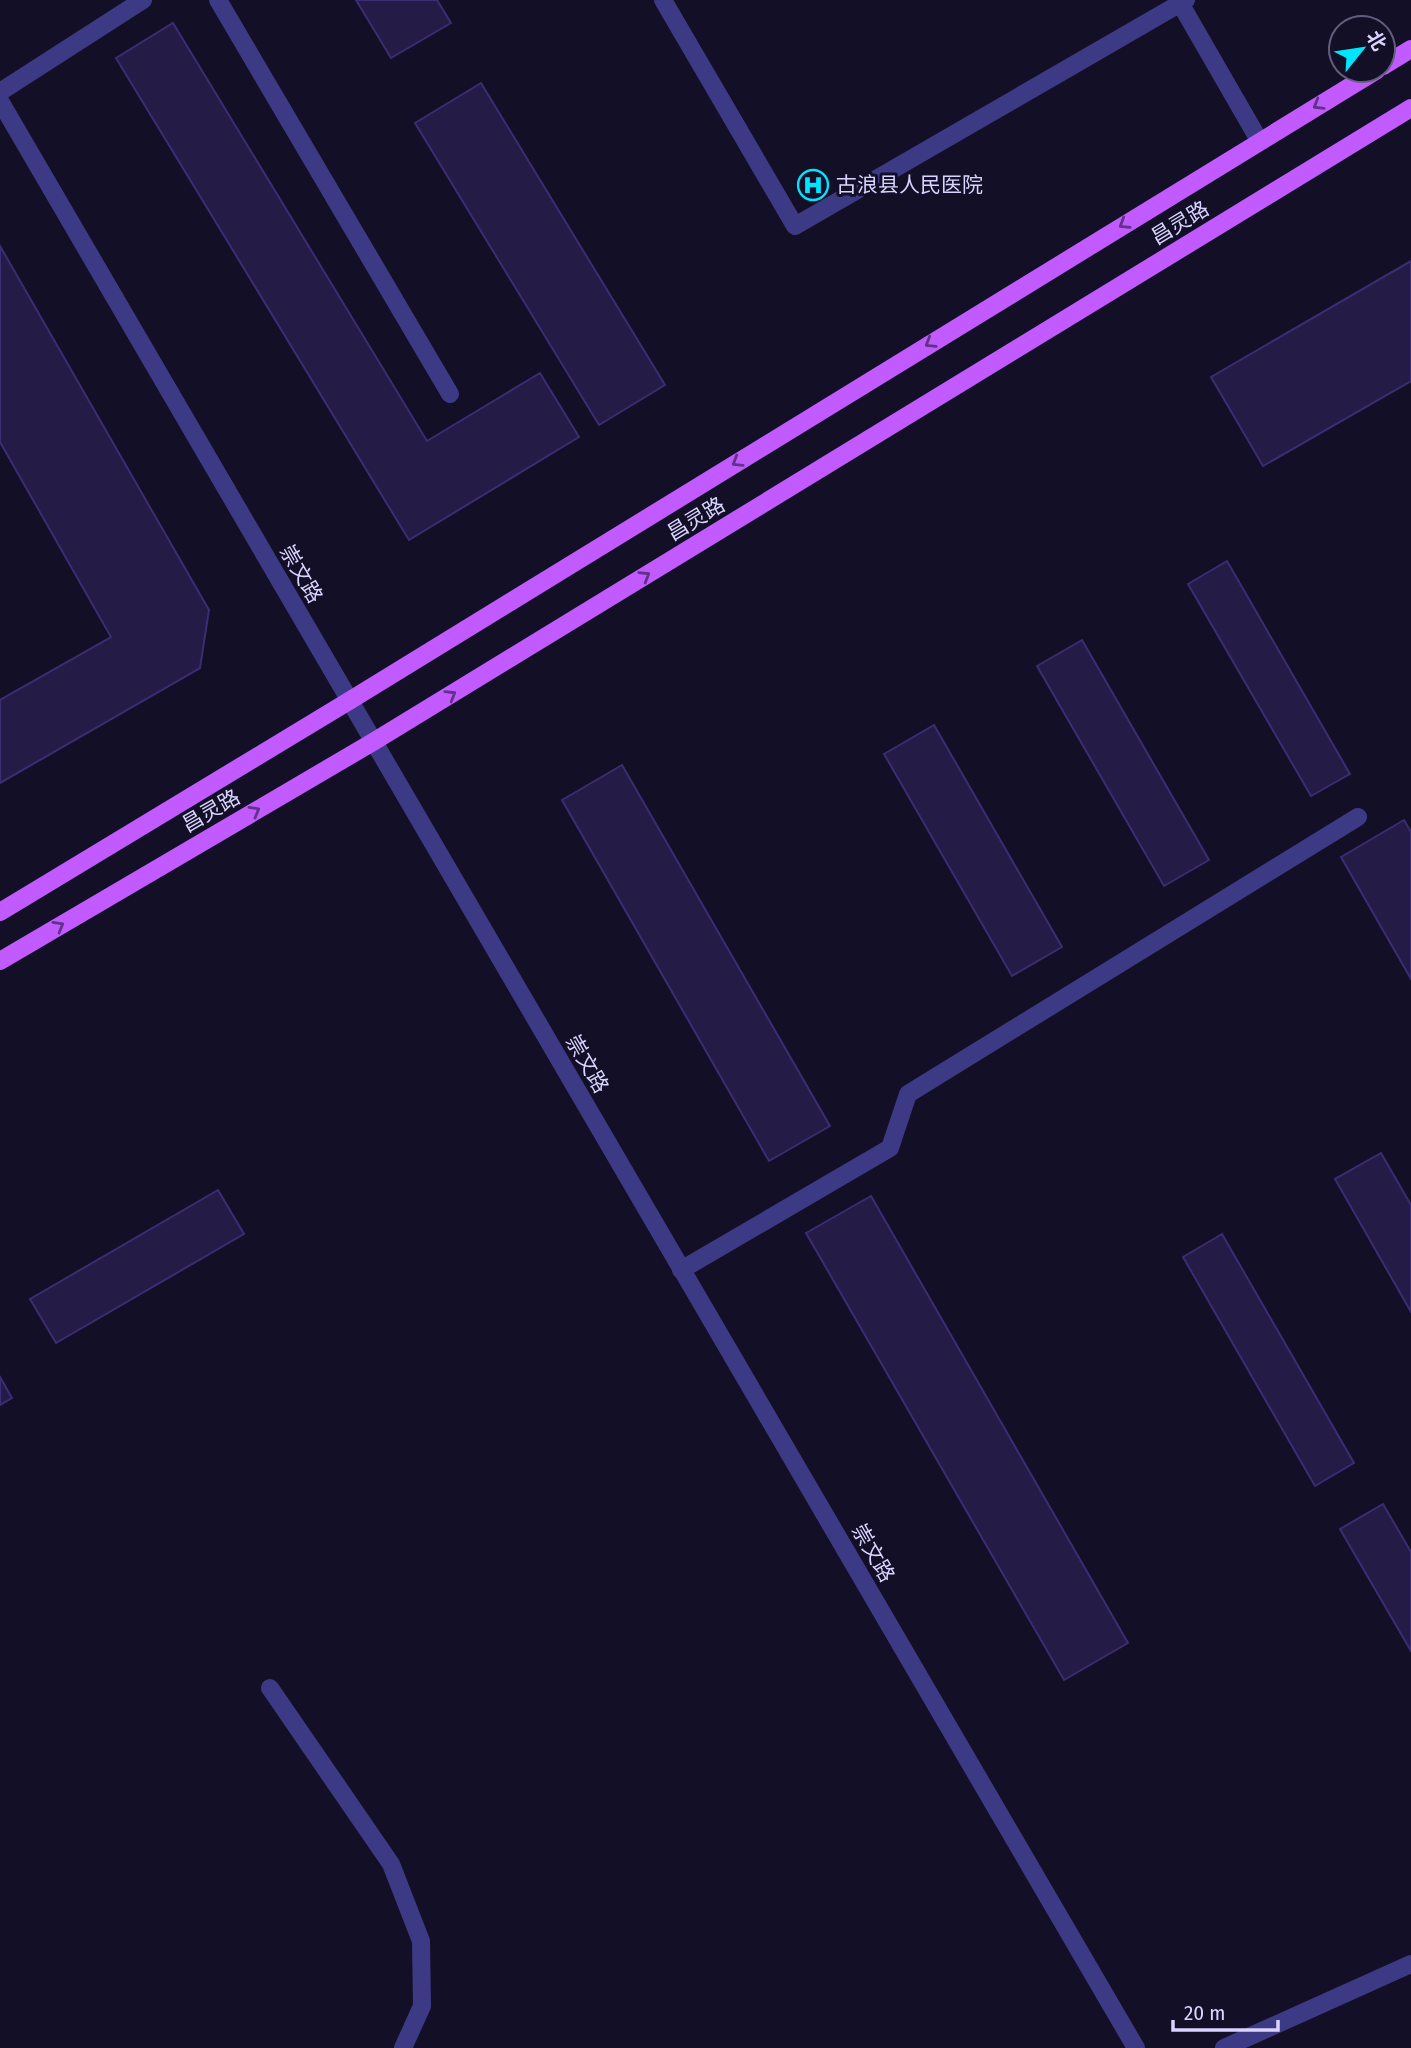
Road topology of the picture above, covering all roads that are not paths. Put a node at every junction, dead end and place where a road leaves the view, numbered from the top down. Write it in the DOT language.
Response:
graph roads {
  1 [pos="143,0"];
  2 [pos="218,0"];
  3 [pos="667,2"];
  4 [pos="1183,2"];
  5 [pos="1354,84"];
  6 [pos="0,92"];
  7 [pos="0,101"];
  8 [pos="1411,108"];
  9 [pos="1259,141"];
  10 [pos="450,394"];
  11 [pos="349,701"];
  12 [pos="373,742"];
  13 [pos="1358,817"];
  14 [pos="0,912"];
  15 [pos="0,961"];
  16 [pos="681,1270"];
  17 [pos="270,1688"];
  18 [pos="1411,1964"];
  19 [pos="403,2048"];
  20 [pos="1136,2048"];
  21 [pos="1224,2048"];
  1 -- 6 [label="street"];
  2 -- 10 [label="street"];
  3 -- 4 [label="street"];
  4 -- 9 [label="street"];
  5 -- 9 [label="main road, 昌灵路, one-way"];
  7 -- 11 [label="street, 崇文路"];
  12 -- 8 [label="main road, 昌灵路, one-way"];
  9 -- 11 [label="main road, 昌灵路, one-way"];
  11 -- 12 [label="street, 崇文路"];
  11 -- 14 [label="main road, 昌灵路"];
  15 -- 12 [label="main road, 昌灵路, one-way"];
  12 -- 16 [label="street, 崇文路"];
  13 -- 16 [label="street"];
  16 -- 20 [label="street, 崇文路"];
  17 -- 19 [label="street"];
  18 -- 21 [label="street"];
}
